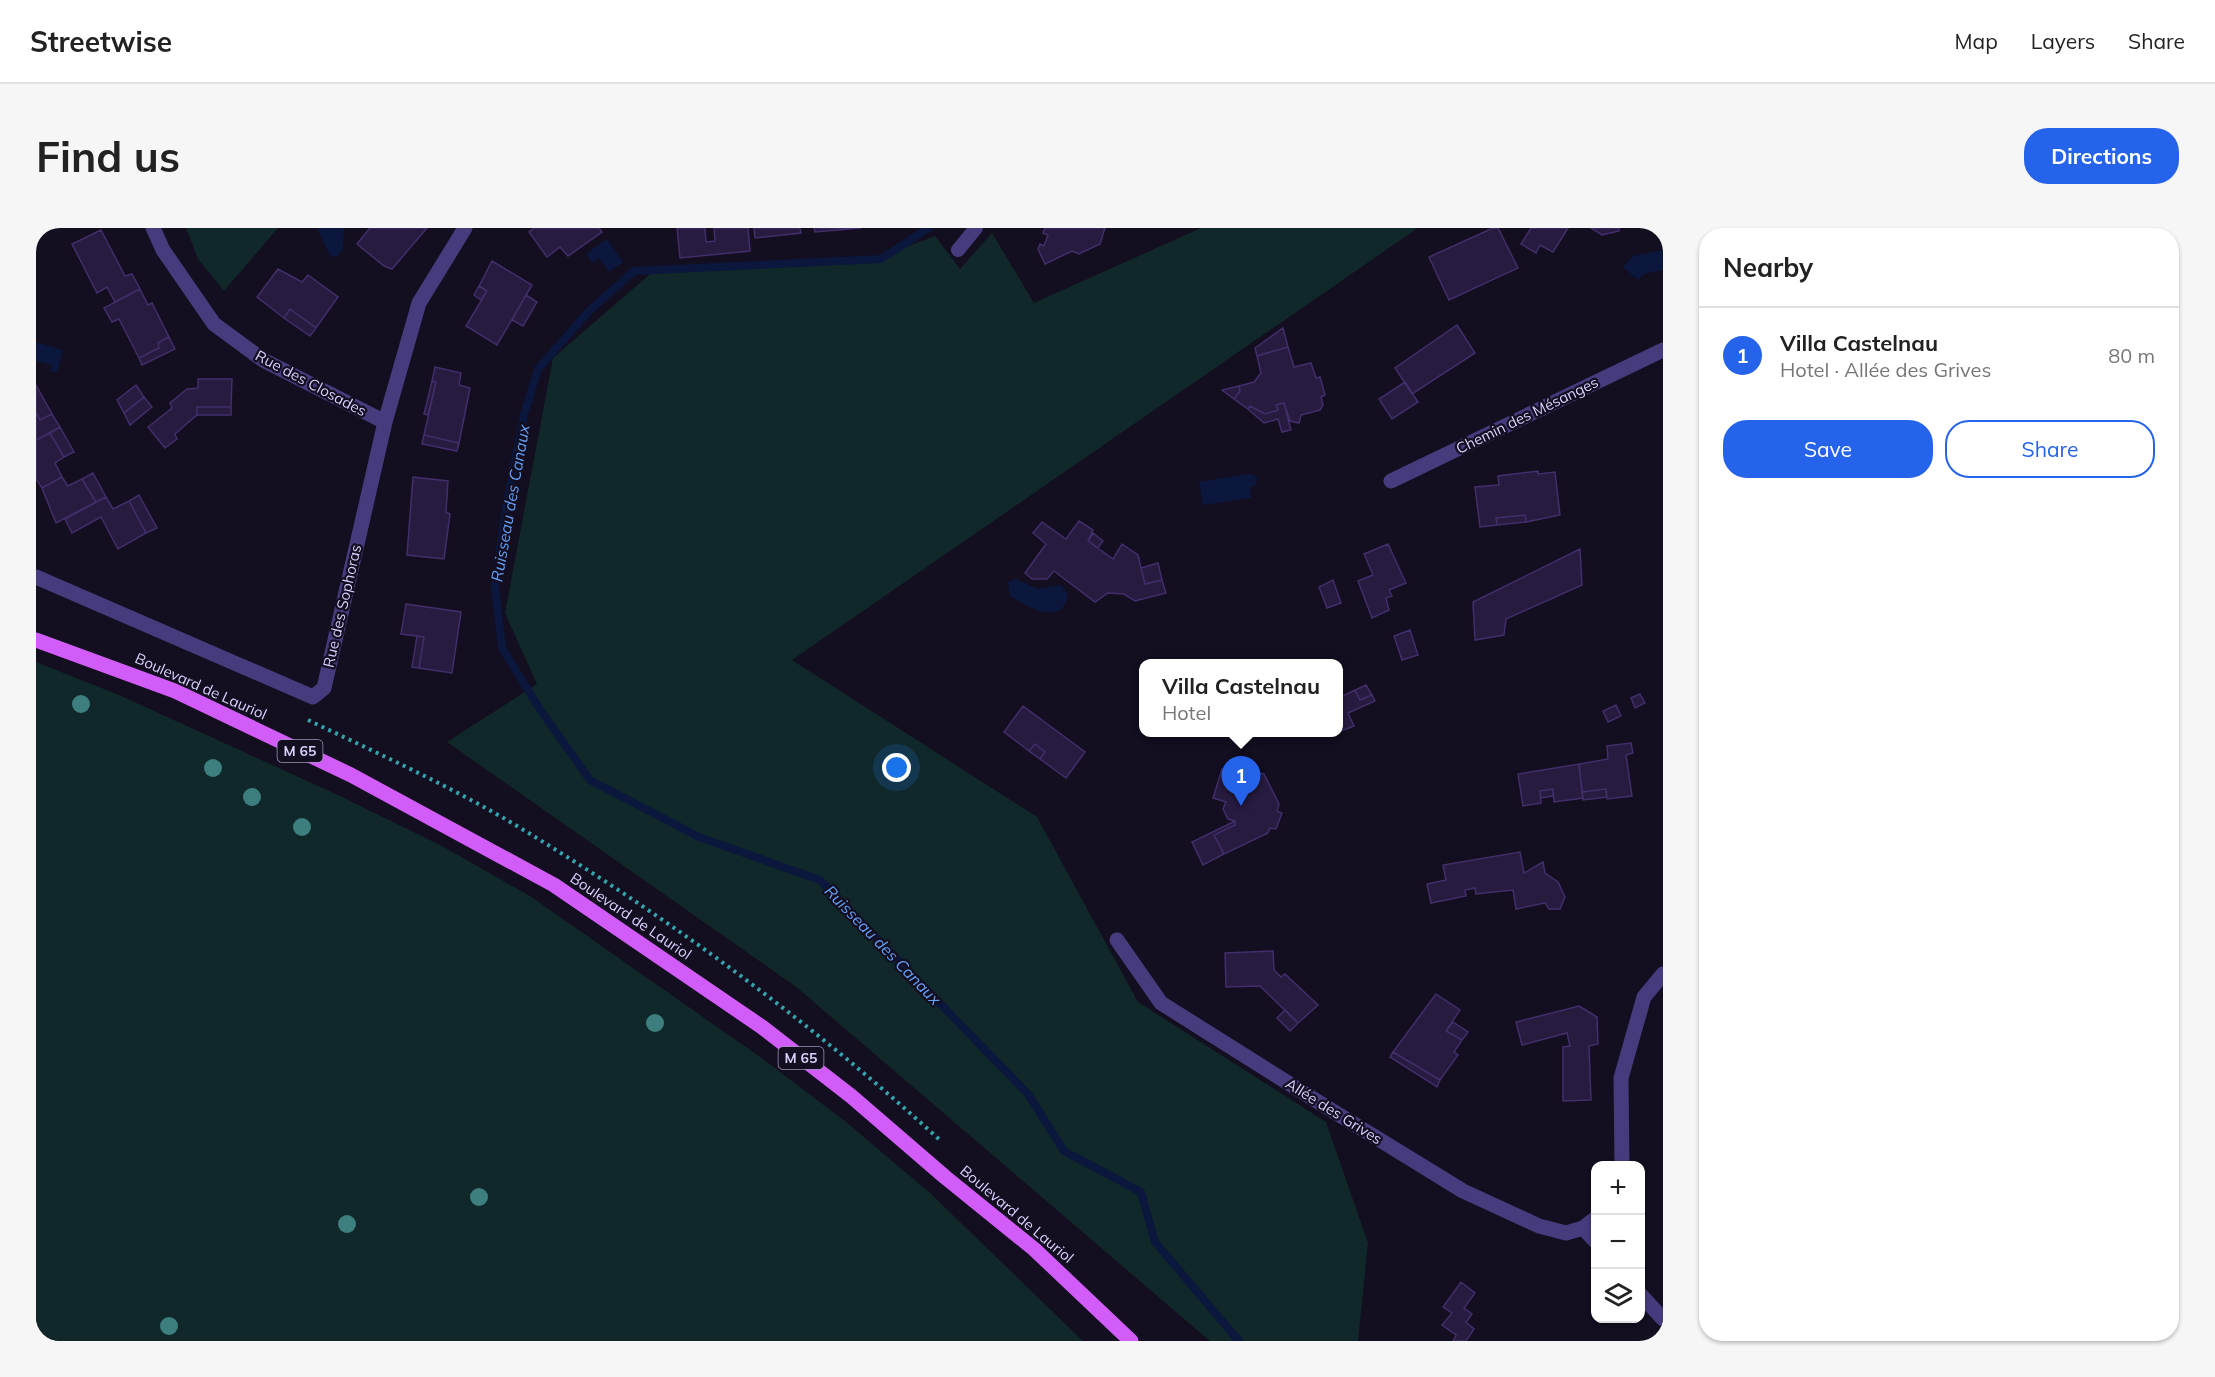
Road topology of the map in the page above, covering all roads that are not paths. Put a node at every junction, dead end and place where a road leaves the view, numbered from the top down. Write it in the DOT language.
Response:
graph roads {
  1 [pos="153,228"];
  2 [pos="465,228"];
  3 [pos="976,228"];
  4 [pos="958,249"];
  5 [pos="1663,350"];
  6 [pos="385,422"];
  7 [pos="1391,481"];
  8 [pos="36,577"];
  9 [pos="36,639"];
  10 [pos="1117,940"];
  11 [pos="1663,974"];
  12 [pos="1622,1161"];
  13 [pos="1591,1222"];
  14 [pos="1583,1228"];
  15 [pos="1591,1237"];
  16 [pos="1645,1299"];
  17 [pos="1663,1319"];
  18 [pos="1131,1341"];
  1 -- 6 [label="street, Rue des Closades"];
  2 -- 6 [label="street, Rue des Sophoras"];
  3 -- 4 [label="lane"];
  5 -- 7 [label="street, Chemin des Mésanges"];
  6 -- 8 [label="street, Rue des Sophoras"];
  9 -- 18 [label="main road, Boulevard de Lauriol / M 65"];
  10 -- 14 [label="street, Allée des Grives"];
  11 -- 12 [label="street"];
  13 -- 14 [label="street"];
  14 -- 15 [label="street"];
  16 -- 17 [label="street"];
}
